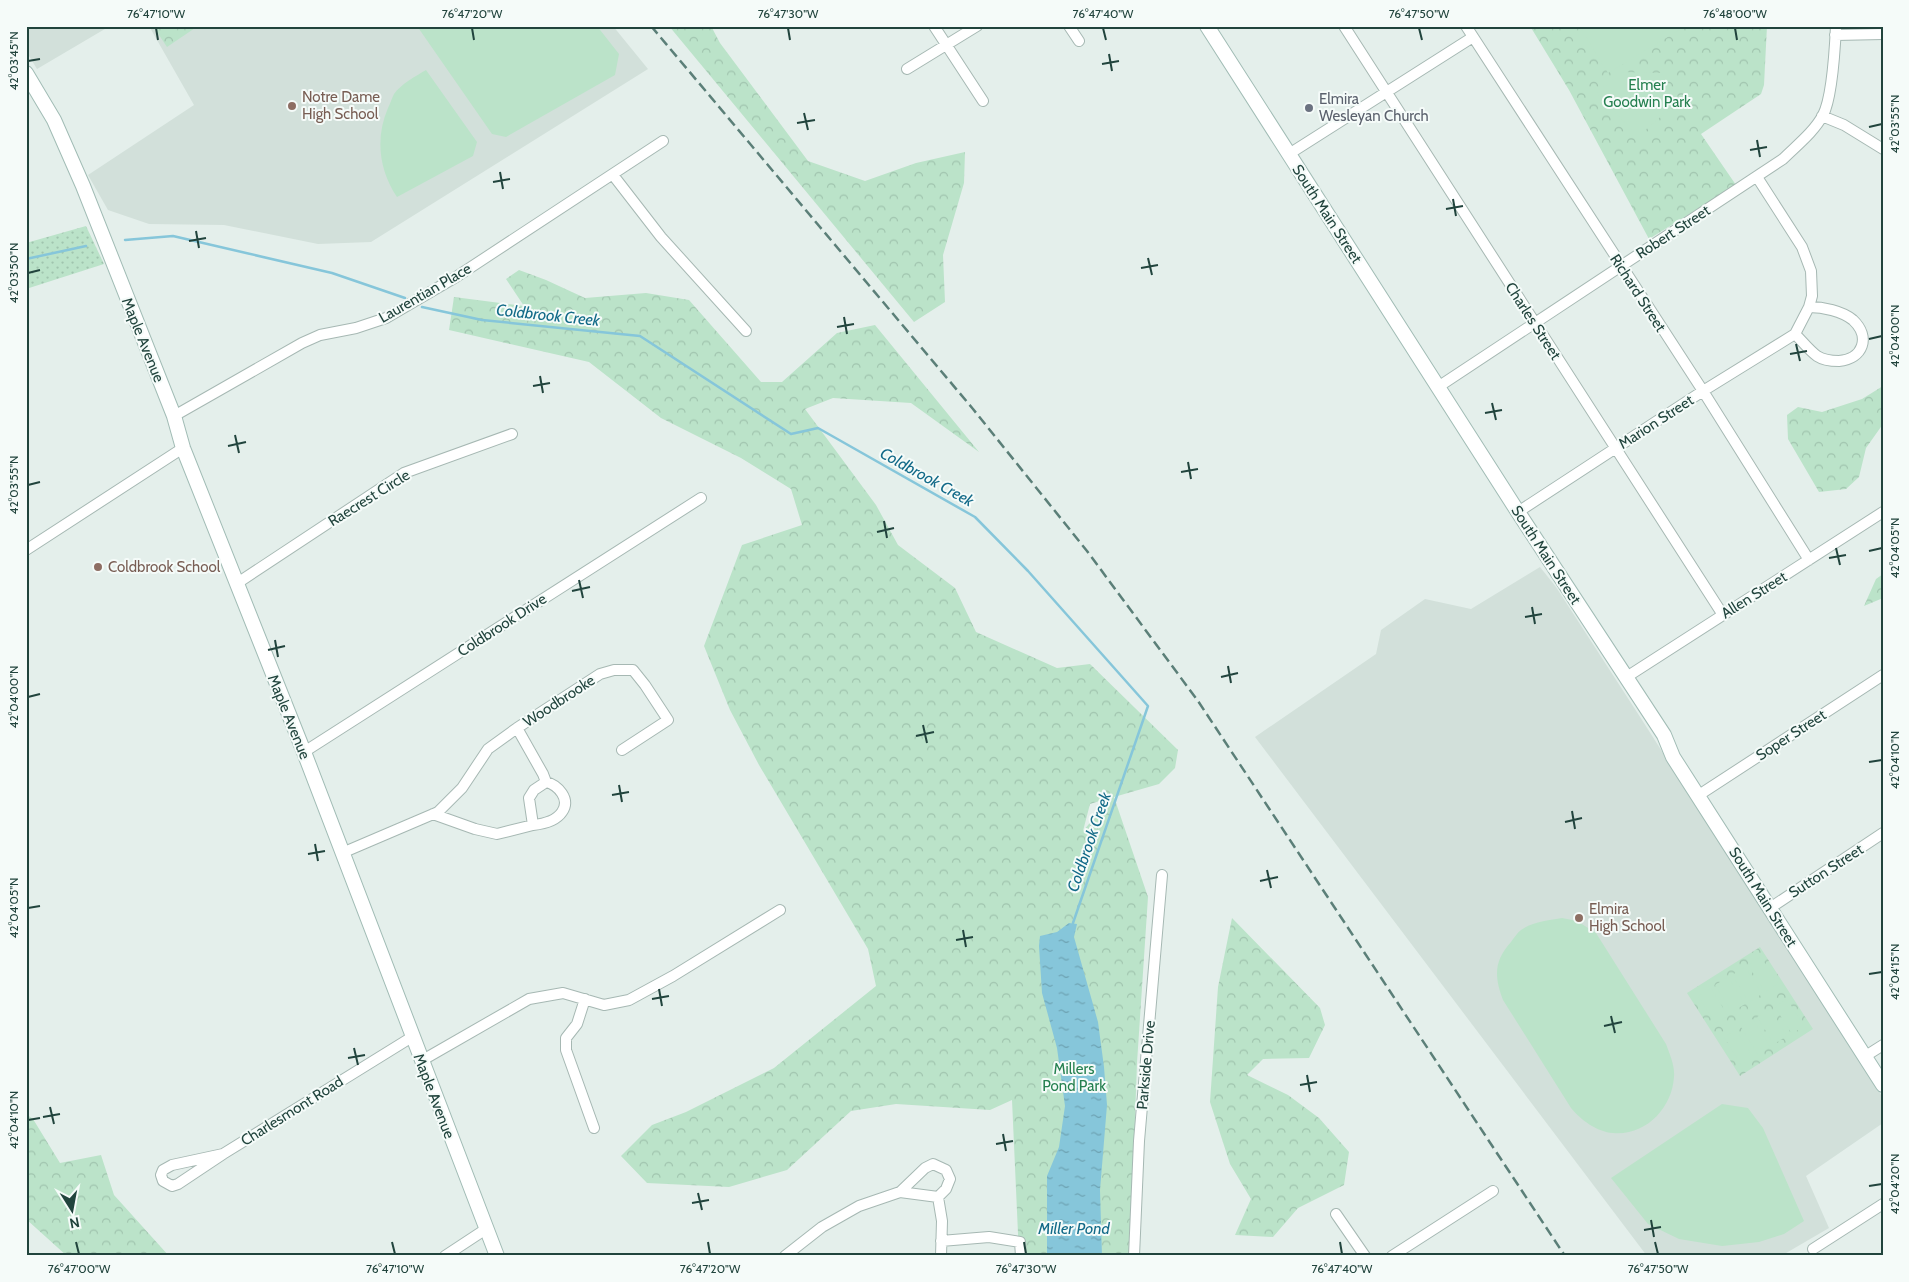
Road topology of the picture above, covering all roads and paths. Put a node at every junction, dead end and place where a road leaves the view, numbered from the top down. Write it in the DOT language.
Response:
graph roads {
  1 [pos="934,26"];
  2 [pos="977,26"];
  3 [pos="1069,26"];
  4 [pos="1207,26"];
  5 [pos="1344,26"];
  6 [pos="1466,26"];
  7 [pos="1836,31"];
  8 [pos="1883,34"];
  9 [pos="1473,37"];
  10 [pos="1079,41"];
  11 [pos="946,45"];
  12 [pos="907,69"];
  13 [pos="26,73"];
  14 [pos="1387,92"];
  15 [pos="983,101"];
  16 [pos="1822,116"];
  17 [pos="663,141"];
  18 [pos="1883,149"];
  19 [pos="1289,154"];
  20 [pos="613,176"];
  21 [pos="1756,177"];
  22 [pos="1621,266"];
  23 [pos="1809,307"];
  24 [pos="1534,324"];
  25 [pos="746,331"];
  26 [pos="1795,334"];
  27 [pos="1438,387"];
  28 [pos="1703,392"];
  29 [pos="174,416"];
  30 [pos="512,434"];
  31 [pos="183,448"];
  32 [pos="1616,448"];
  33 [pos="701,498"];
  34 [pos="1518,512"];
  35 [pos="1883,512"];
  36 [pos="26,550"];
  37 [pos="1809,560"];
  38 [pos="236,584"];
  39 [pos="1723,615"];
  40 [pos="1883,675"];
  41 [pos="1625,678"];
  42 [pos="517,728"];
  43 [pos="622,750"];
  44 [pos="304,752"];
  45 [pos="546,782"];
  46 [pos="1699,795"];
  47 [pos="432,814"];
  48 [pos="533,825"];
  49 [pos="1883,834"];
  50 [pos="342,853"];
  51 [pos="1162,875"];
  52 [pos="1770,908"];
  53 [pos="780,910"];
  54 [pos="584,999"];
  55 [pos="412,1037"];
  56 [pos="1883,1045"];
  57 [pos="1864,1057"];
  58 [pos="421,1061"];
  59 [pos="1883,1085"];
  60 [pos="594,1128"];
  61 [pos="223,1154"];
  62 [pos="1493,1191"];
  63 [pos="900,1192"];
  64 [pos="938,1197"];
  65 [pos="1883,1204"];
  66 [pos="1336,1214"];
  67 [pos="486,1229"];
  68 [pos="941,1241"];
  69 [pos="1813,1249"];
  70 [pos="445,1256"];
  71 [pos="497,1256"];
  72 [pos="785,1256"];
  73 [pos="941,1256"];
  74 [pos="1021,1256"];
  75 [pos="1134,1256"];
  76 [pos="1366,1256"];
  77 [pos="1392,1256"];
  1 -- 11 [label="street"];
  2 -- 11 [label="street"];
  3 -- 10 [label="street"];
  4 -- 19 [label="main road, South Main Street"];
  5 -- 14 [label="street, Charles Street"];
  6 -- 9 [label="street, Richard Street"];
  7 -- 8 [label="street"];
  7 -- 16 [label="street, Robert Street"];
  9 -- 14 [label="street"];
  9 -- 22 [label="street, Richard Street"];
  11 -- 12 [label="street"];
  11 -- 15 [label="street"];
  13 -- 29 [label="main road, Maple Avenue"];
  14 -- 19 [label="street"];
  14 -- 24 [label="street, Charles Street"];
  16 -- 18 [label="street"];
  16 -- 21 [label="street, Robert Street"];
  17 -- 20 [label="street, Laurentian Place"];
  19 -- 27 [label="main road, South Main Street"];
  20 -- 25 [label="street"];
  20 -- 29 [label="street, Laurentian Place"];
  21 -- 22 [label="street, Robert Street"];
  21 -- 23 [label="street"];
  22 -- 24 [label="street, Robert Street"];
  22 -- 28 [label="street, Richard Street"];
  23 -- 26 [label="street"];
  23 -- 26 [label="street"];
  24 -- 27 [label="street, Robert Street"];
  24 -- 32 [label="street, Charles Street"];
  26 -- 28 [label="street, Marion Street"];
  27 -- 34 [label="main road, South Main Street"];
  28 -- 32 [label="street, Marion Street"];
  28 -- 37 [label="street, Richard Street"];
  29 -- 31 [label="main road, Maple Avenue"];
  30 -- 38 [label="street, Raecrest Circle"];
  31 -- 36 [label="street"];
  31 -- 38 [label="main road, Maple Avenue"];
  32 -- 34 [label="street, Marion Street"];
  32 -- 39 [label="street, Charles Street"];
  33 -- 44 [label="street, Coldbrook Drive"];
  34 -- 41 [label="main road, South Main Street"];
  35 -- 37 [label="street, Allen Street"];
  37 -- 39 [label="street, Allen Street"];
  38 -- 44 [label="main road, Maple Avenue"];
  39 -- 41 [label="street, Allen Street"];
  40 -- 46 [label="street, Soper Street"];
  41 -- 46 [label="main road, South Main Street"];
  42 -- 43 [label="street, Woodbrooke"];
  42 -- 45 [label="street, Woodbrooke"];
  42 -- 47 [label="street, Woodbrooke"];
  44 -- 50 [label="main road, Maple Avenue"];
  45 -- 48 [label="street"];
  45 -- 48 [label="street, Woodbrooke"];
  46 -- 52 [label="main road, South Main Street"];
  47 -- 48 [label="street, Woodbrooke"];
  47 -- 50 [label="street, Woodbrooke"];
  49 -- 52 [label="street, Sutton Street"];
  50 -- 55 [label="main road, Maple Avenue"];
  51 -- 75 [label="street, Parkside Drive"];
  52 -- 57 [label="main road, South Main Street"];
  53 -- 54 [label="street"];
  54 -- 58 [label="street"];
  54 -- 60 [label="street"];
  55 -- 58 [label="main road, Maple Avenue"];
  55 -- 61 [label="street, Charlesmont Road"];
  56 -- 57 [label="street"];
  57 -- 59 [label="main road, South Main Street"];
  58 -- 67 [label="main road, Maple Avenue"];
  61 -- 61 [label="street, Charlesmont Road"];
  62 -- 77 [label="street"];
  63 -- 64 [label="street"];
  63 -- 64 [label="street"];
  63 -- 72 [label="street"];
  64 -- 68 [label="street"];
  65 -- 69 [label="street"];
  66 -- 76 [label="street"];
  67 -- 70 [label="street"];
  67 -- 71 [label="main road, Maple Avenue"];
  68 -- 73 [label="street"];
  68 -- 74 [label="street"];
}
